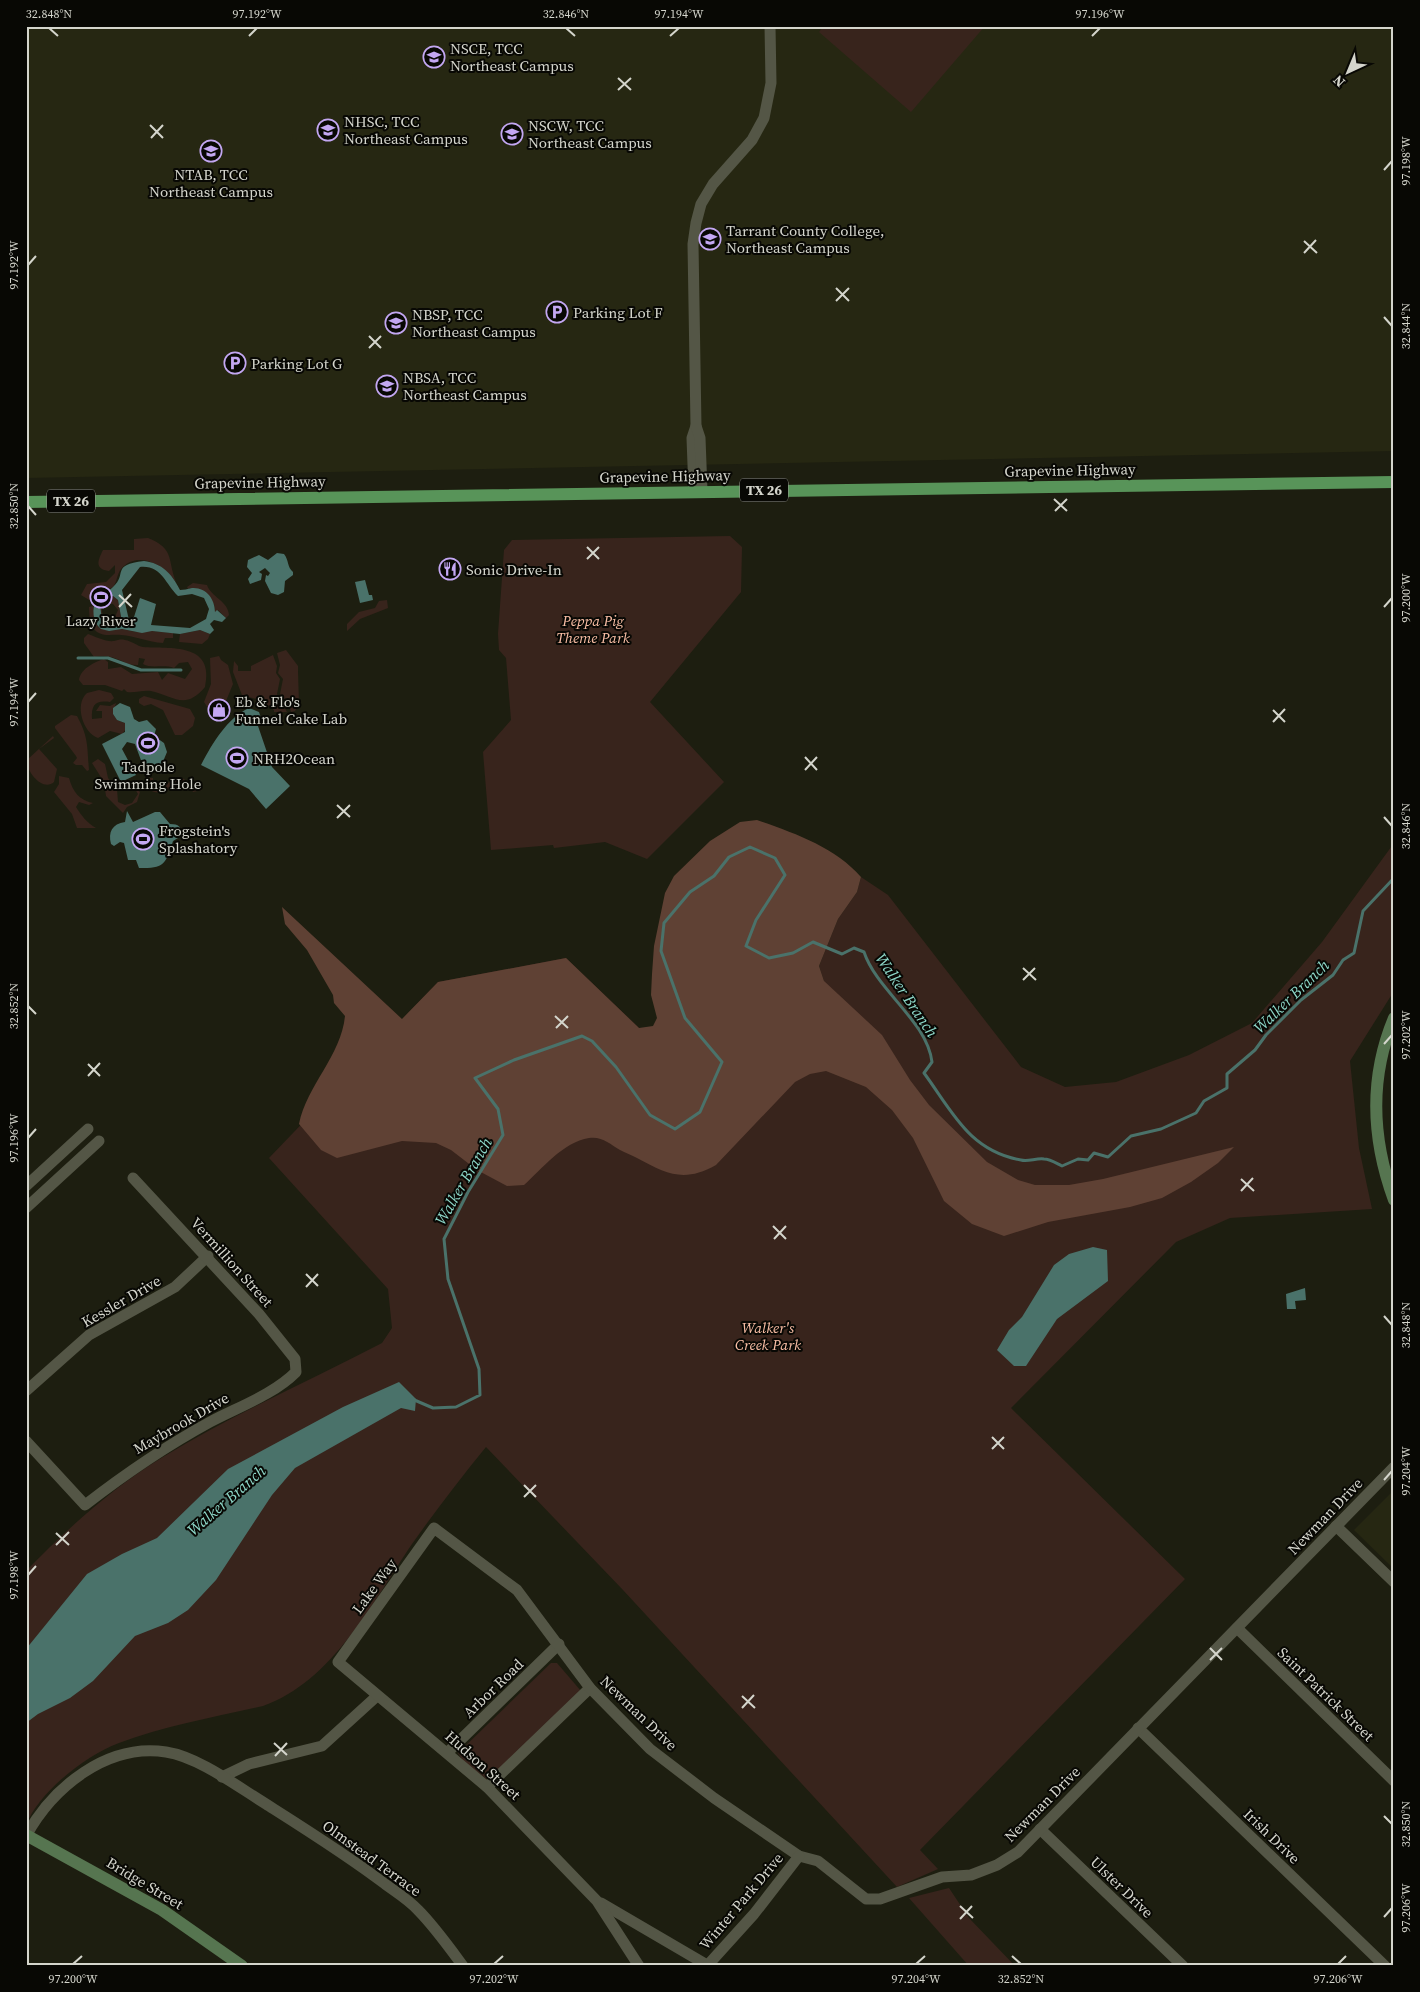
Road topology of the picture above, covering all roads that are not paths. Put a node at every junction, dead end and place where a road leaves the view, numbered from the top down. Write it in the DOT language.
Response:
graph roads {
  1 [pos="770,26"];
  2 [pos="1394,482"];
  3 [pos="698,491"];
  4 [pos="26,502"];
  5 [pos="1394,1018"];
  6 [pos="88,1130"];
  7 [pos="99,1142"];
  8 [pos="133,1178"];
  9 [pos="26,1186"];
  10 [pos="1394,1200"];
  11 [pos="26,1208"];
  12 [pos="208,1256"];
  13 [pos="296,1372"];
  14 [pos="26,1391"];
  15 [pos="26,1441"];
  16 [pos="1394,1466"];
  17 [pos="1336,1526"];
  18 [pos="434,1528"];
  19 [pos="1394,1582"];
  20 [pos="1238,1628"];
  21 [pos="559,1644"];
  22 [pos="338,1662"];
  23 [pos="590,1688"];
  24 [pos="377,1696"];
  25 [pos="1138,1728"];
  26 [pos="448,1752"];
  27 [pos="222,1777"];
  28 [pos="1394,1781"];
  29 [pos="487,1787"];
  30 [pos="1040,1830"];
  31 [pos="26,1836"];
  32 [pos="799,1856"];
  33 [pos="598,1901"];
  34 [pos="242,1966"];
  35 [pos="463,1966"];
  36 [pos="639,1966"];
  37 [pos="707,1966"];
  38 [pos="1183,1966"];
  39 [pos="1385,1966"];
  1 -- 3 [label="street"];
  2 -- 3 [label="main road, Grapevine Highway / TX 26"];
  3 -- 4 [label="main road, Grapevine Highway / TX 26"];
  5 -- 10 [label="street"];
  6 -- 9 [label="street"];
  7 -- 11 [label="street"];
  8 -- 12 [label="street, Vermillion Street"];
  12 -- 13 [label="street, Vermillion Street"];
  12 -- 14 [label="street, Kessler Drive"];
  13 -- 15 [label="street, Maybrook Drive"];
  16 -- 17 [label="street, Newman Drive"];
  17 -- 19 [label="street"];
  17 -- 20 [label="street, Newman Drive"];
  18 -- 21 [label="street, Newman Drive"];
  18 -- 22 [label="street, Lake Way"];
  20 -- 25 [label="street, Newman Drive"];
  20 -- 28 [label="street, Saint Patrick Street"];
  21 -- 23 [label="street, Newman Drive"];
  21 -- 26 [label="street, Arbor Road"];
  22 -- 24 [label="street, Hudson Street"];
  23 -- 29 [label="street"];
  23 -- 32 [label="street, Newman Drive"];
  24 -- 26 [label="street, Hudson Street"];
  24 -- 27 [label="street"];
  25 -- 30 [label="street, Newman Drive"];
  25 -- 39 [label="street, Irish Drive"];
  26 -- 29 [label="street, Hudson Street"];
  27 -- 31 [label="street"];
  27 -- 35 [label="street, Olmstead Terrace"];
  29 -- 33 [label="street, Hudson Street"];
  30 -- 32 [label="street, Newman Drive"];
  30 -- 38 [label="street, Ulster Drive"];
  31 -- 34 [label="street, Bridge Street"];
  32 -- 37 [label="street, Winter Park Drive"];
  33 -- 36 [label="street, Hudson Street"];
  33 -- 37 [label="street, Hudson Street"];
}
